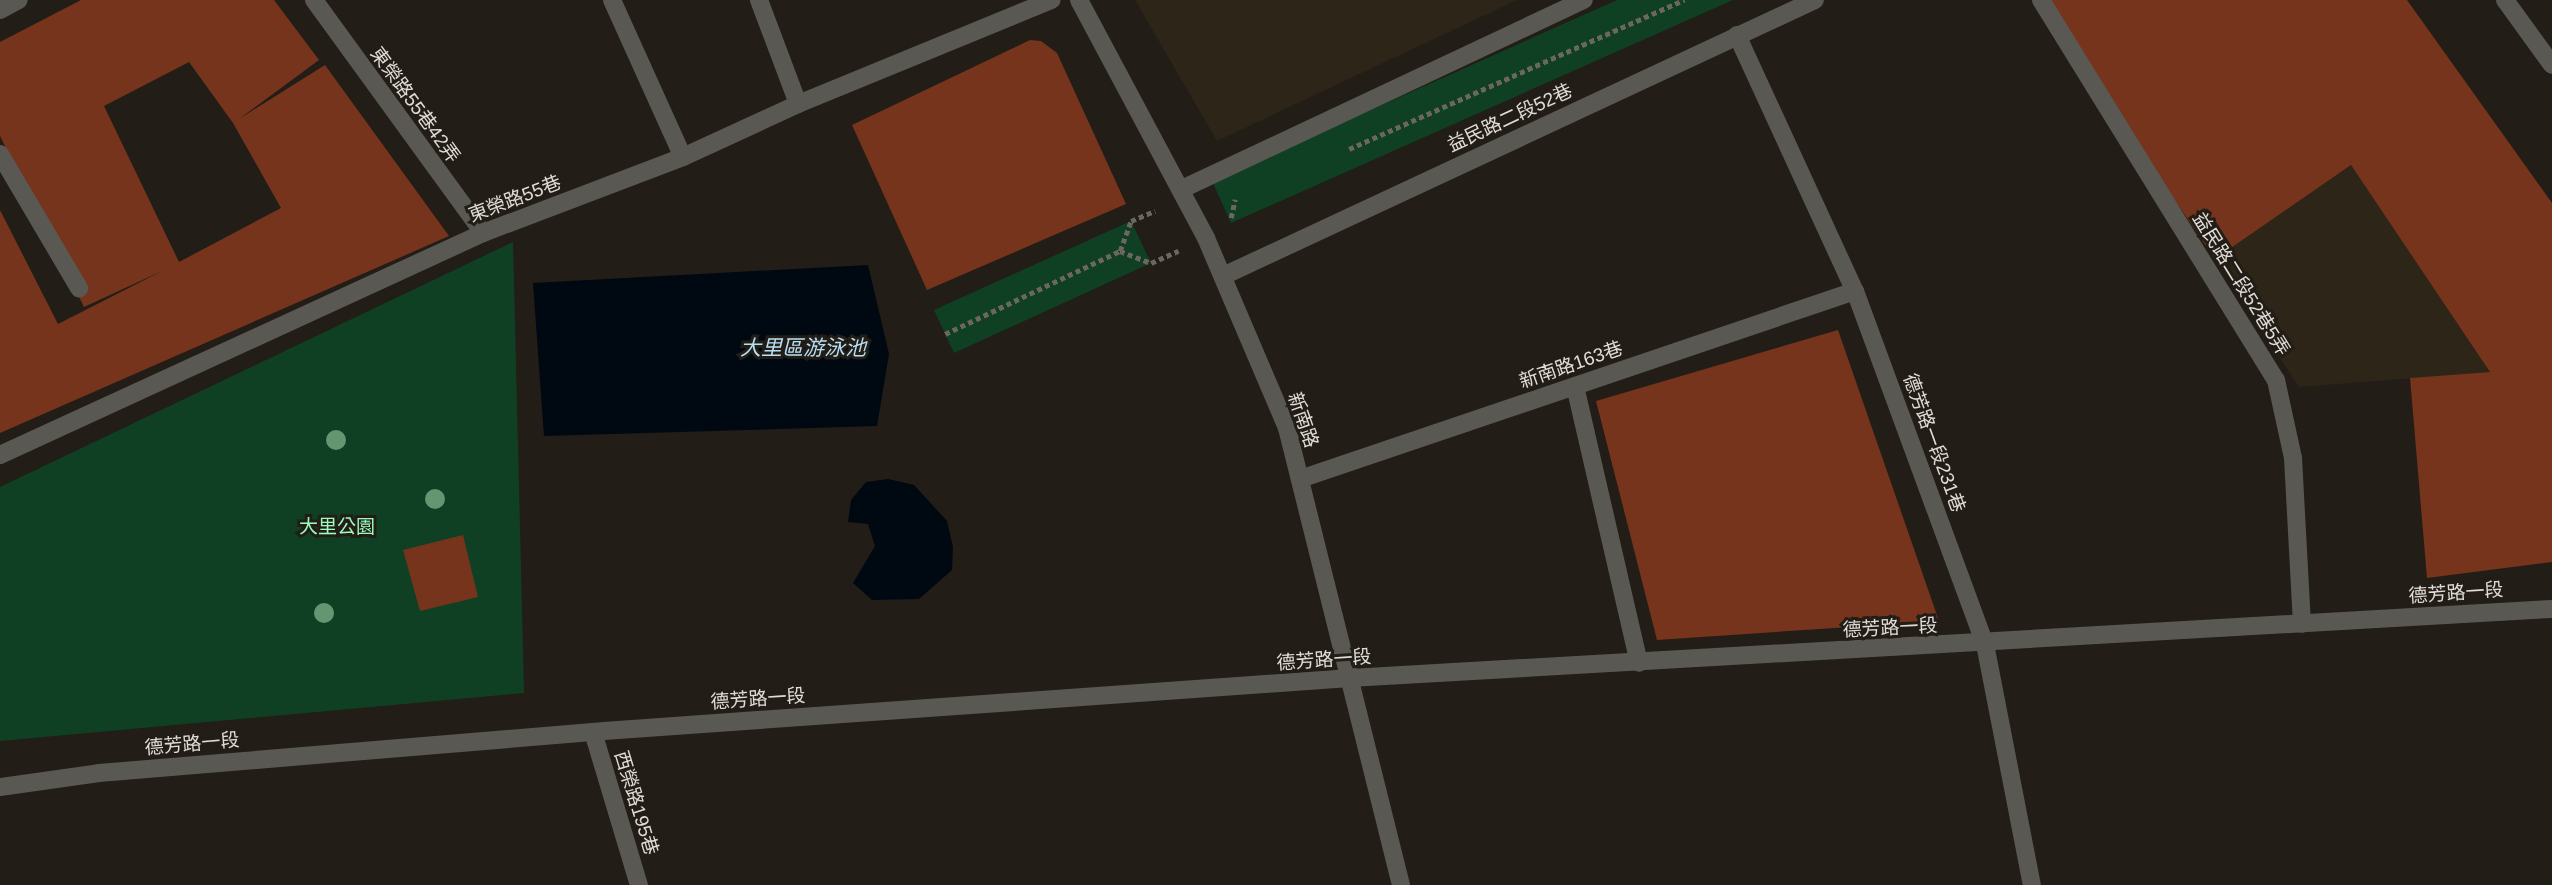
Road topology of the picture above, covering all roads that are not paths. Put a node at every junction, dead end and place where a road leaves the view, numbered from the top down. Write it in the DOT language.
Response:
graph roads {
  1 [pos="19,0"];
  2 [pos="314,0"];
  3 [pos="612,0"];
  4 [pos="759,0"];
  5 [pos="1052,0"];
  6 [pos="1079,0"];
  7 [pos="1584,0"];
  8 [pos="1815,0"];
  9 [pos="2041,0"];
  10 [pos="2505,0"];
  11 [pos="0,10"];
  12 [pos="1737,35"];
  13 [pos="2552,65"];
  14 [pos="798,104"];
  15 [pos="0,154"];
  16 [pos="683,157"];
  17 [pos="1182,190"];
  18 [pos="483,233"];
  19 [pos="1223,276"];
  20 [pos="79,288"];
  21 [pos="1855,291"];
  22 [pos="1575,386"];
  23 [pos="0,455"];
  24 [pos="1300,479"];
  25 [pos="2552,609"];
  26 [pos="2302,624"];
  27 [pos="1985,644"];
  28 [pos="1639,663"];
  29 [pos="1350,678"];
  30 [pos="593,732"];
  31 [pos="0,787"];
  32 [pos="639,885"];
  33 [pos="1401,885"];
  34 [pos="2032,885"];
  1 -- 11 [label="street"];
  2 -- 18 [label="street, 東榮路55巷42弄"];
  3 -- 16 [label="street"];
  4 -- 14 [label="street"];
  5 -- 14 [label="street, 東榮路55巷"];
  6 -- 17 [label="street, 新南路"];
  7 -- 17 [label="street"];
  8 -- 12 [label="street, 益民路二段52巷"];
  9 -- 26 [label="street, 益民路二段52巷5弄"];
  10 -- 13 [label="street"];
  12 -- 19 [label="street, 益民路二段52巷"];
  12 -- 21 [label="street, 德芳路一段231巷"];
  14 -- 16 [label="street, 東榮路55巷"];
  15 -- 20 [label="street"];
  16 -- 18 [label="street, 東榮路55巷"];
  17 -- 19 [label="street, 新南路"];
  18 -- 23 [label="street, 東榮路55巷"];
  19 -- 24 [label="street, 新南路"];
  21 -- 22 [label="street, 新南路163巷"];
  21 -- 27 [label="street, 德芳路一段231巷"];
  22 -- 24 [label="street, 新南路163巷"];
  22 -- 28 [label="street"];
  24 -- 29 [label="street, 新南路"];
  25 -- 26 [label="street, 德芳路一段"];
  26 -- 27 [label="street, 德芳路一段"];
  27 -- 28 [label="street, 德芳路一段"];
  27 -- 34 [label="street, 德芳路一段231巷"];
  28 -- 29 [label="street, 德芳路一段"];
  29 -- 30 [label="street, 德芳路一段"];
  29 -- 33 [label="street, 新南路"];
  30 -- 31 [label="street, 德芳路一段"];
  30 -- 32 [label="street, 西榮路195巷"];
}
